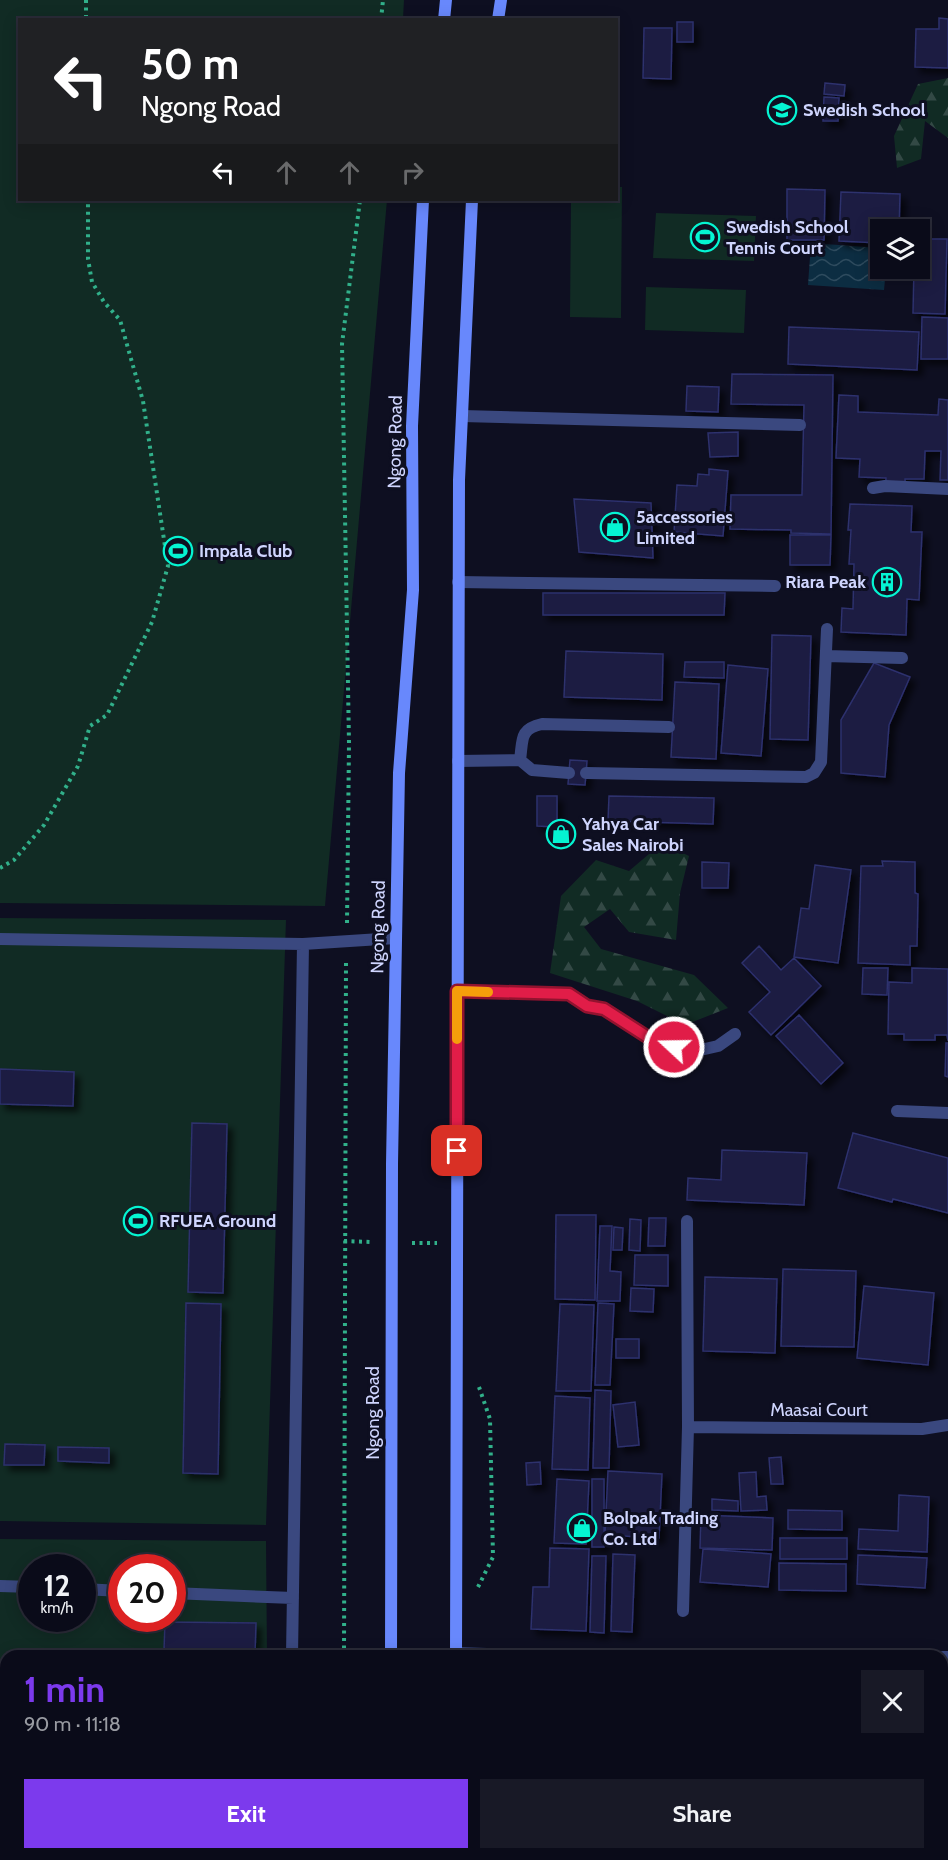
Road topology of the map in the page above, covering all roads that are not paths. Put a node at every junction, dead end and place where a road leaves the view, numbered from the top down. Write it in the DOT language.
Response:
graph roads {
  1 [pos="446,0"];
  2 [pos="501,0"];
  3 [pos="444,18"];
  4 [pos="498,18"];
  5 [pos="423,201"];
  6 [pos="472,201"];
  7 [pos="462,416"];
  8 [pos="800,425"];
  9 [pos="873,488"];
  10 [pos="948,489"];
  11 [pos="458,582"];
  12 [pos="775,586"];
  13 [pos="828,629"];
  14 [pos="826,656"];
  15 [pos="902,658"];
  16 [pos="669,726"];
  17 [pos="520,760"];
  18 [pos="458,761"];
  19 [pos="569,773"];
  20 [pos="586,773"];
  21 [pos="396,938"];
  22 [pos="0,939"];
  23 [pos="303,944"];
  24 [pos="457,991"];
  25 [pos="735,1034"];
  26 [pos="897,1112"];
  27 [pos="948,1113"];
  28 [pos="687,1221"];
  29 [pos="948,1425"];
  30 [pos="688,1427"];
  31 [pos="0,1586"];
  32 [pos="18,1587"];
  33 [pos="186,1594"];
  34 [pos="293,1598"];
  35 [pos="682,1611"];
  36 [pos="292,1650"];
  37 [pos="391,1650"];
  38 [pos="456,1650"];
  1 -- 3 [label="main road"];
  2 -- 4 [label="main road"];
  5 -- 21 [label="main road, Ngong Road"];
  6 -- 7 [label="main road"];
  7 -- 8 [label="street"];
  7 -- 11 [label="main road"];
  9 -- 10 [label="street"];
  11 -- 12 [label="street"];
  11 -- 18 [label="main road"];
  13 -- 14 [label="street"];
  14 -- 15 [label="street"];
  14 -- 20 [label="street"];
  16 -- 17 [label="street"];
  17 -- 18 [label="street"];
  17 -- 19 [label="street"];
  18 -- 24 [label="main road"];
  21 -- 23 [label="street"];
  21 -- 37 [label="main road, Ngong Road"];
  22 -- 23 [label="street"];
  23 -- 34 [label="street"];
  24 -- 25 [label="street"];
  24 -- 38 [label="main road"];
  26 -- 27 [label="street"];
  28 -- 30 [label="street"];
  29 -- 30 [label="street, Maasai Court"];
  30 -- 35 [label="street"];
  31 -- 32 [label="street"];
  33 -- 34 [label="street"];
  34 -- 36 [label="street"];
}
